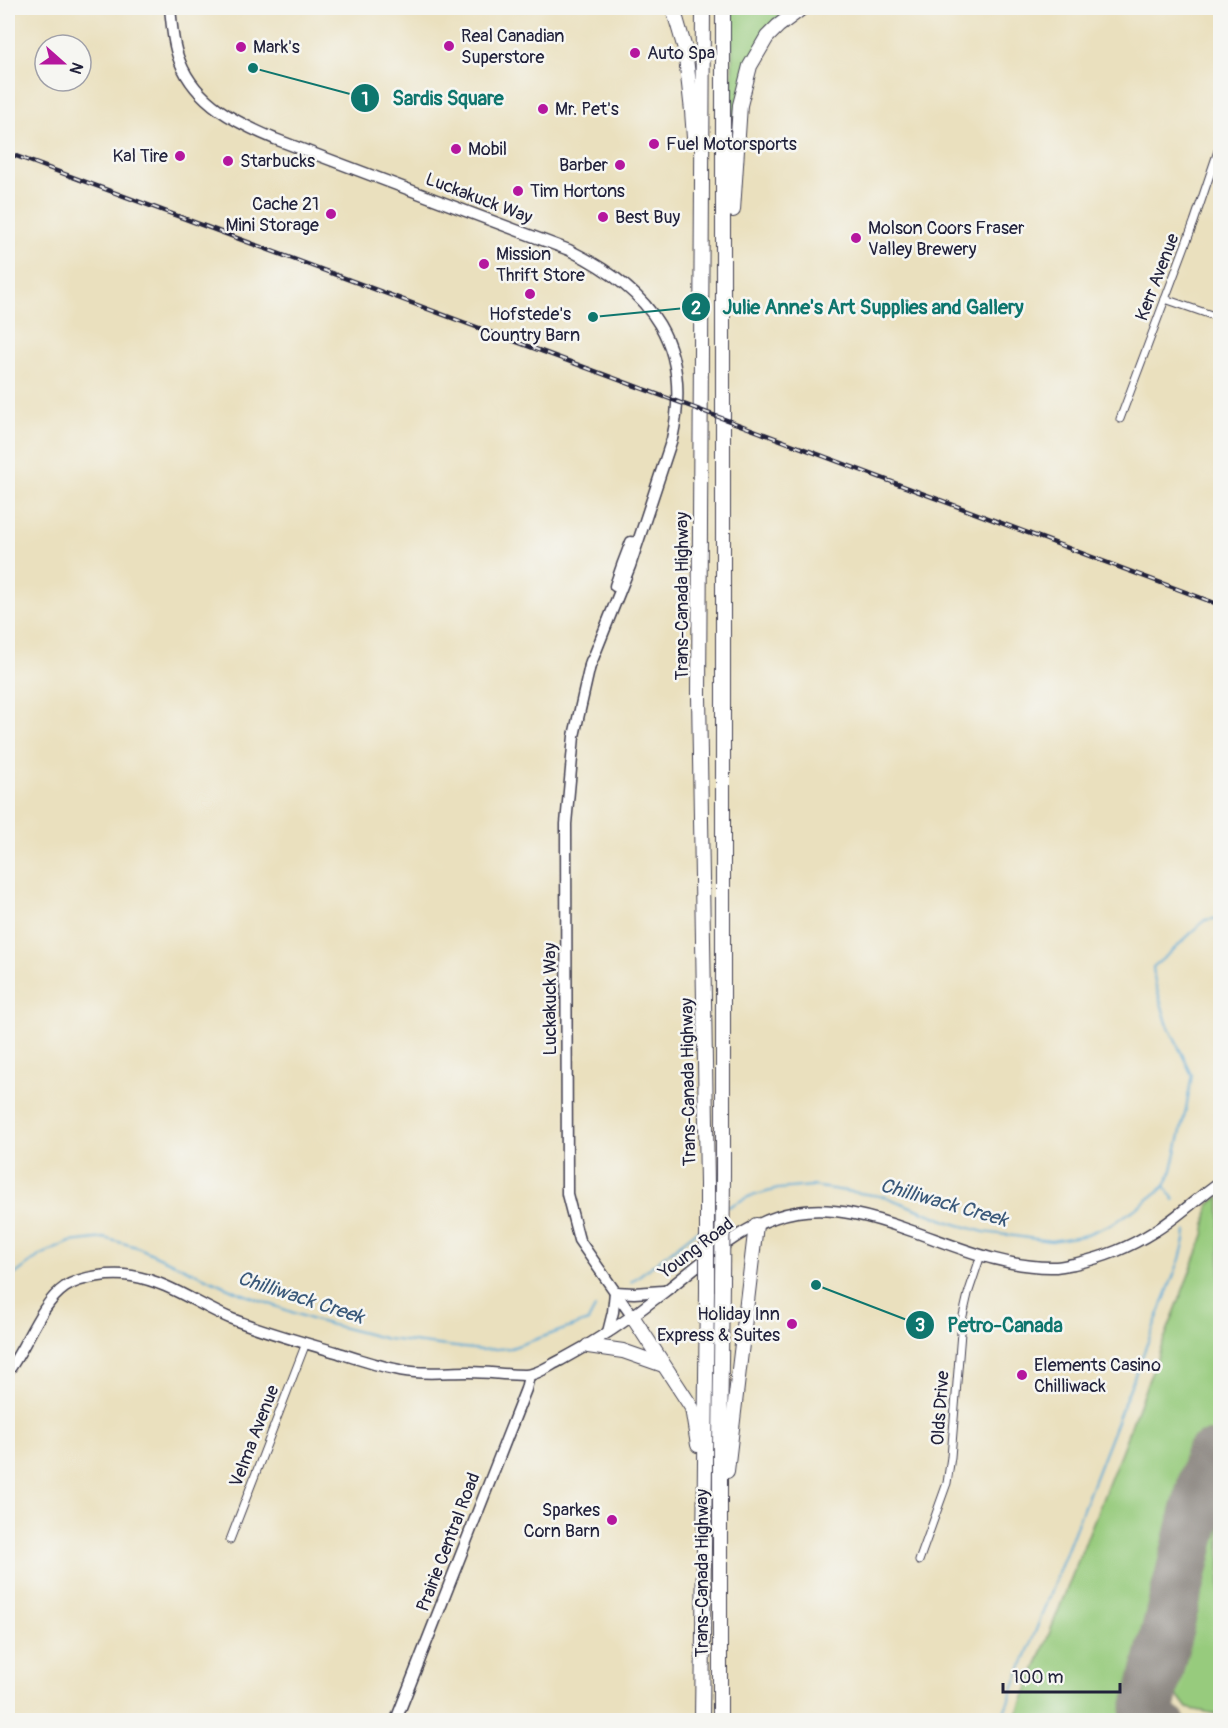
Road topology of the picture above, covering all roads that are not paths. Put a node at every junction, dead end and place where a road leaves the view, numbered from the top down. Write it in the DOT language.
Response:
graph roads {
  1 [pos="703,8"];
  2 [pos="723,8"];
  3 [pos="802,8"];
  4 [pos="673,9"];
  5 [pos="171,10"];
  6 [pos="1221,145"];
  7 [pos="701,286"];
  8 [pos="1165,298"];
  9 [pos="1221,318"];
  10 [pos="725,398"];
  11 [pos="1120,419"];
  12 [pos="1221,1162"];
  13 [pos="1219,1182"];
  14 [pos="756,1225"];
  15 [pos="981,1255"];
  16 [pos="665,1291"];
  17 [pos="615,1292"];
  18 [pos="632,1316"];
  19 [pos="608,1332"];
  20 [pos="306,1343"];
  21 [pos="588,1346"];
  22 [pos="663,1365"];
  23 [pos="8,1371"];
  24 [pos="529,1376"];
  25 [pos="230,1540"];
  26 [pos="919,1561"];
  27 [pos="702,1596"];
  28 [pos="720,1596"];
  29 [pos="396,1720"];
  30 [pos="702,1720"];
  31 [pos="720,1720"];
  1 -- 7 [label="highway, Trans-Canada Highway"];
  2 -- 10 [label="highway, Trans-Canada Highway"];
  3 -- 10 [label="highway"];
  4 -- 7 [label="highway"];
  5 -- 17 [label="street, Luckakuck Way"];
  6 -- 8 [label="street, Kerr Avenue"];
  7 -- 27 [label="highway, Trans-Canada Highway, bridge"];
  8 -- 9 [label="street"];
  8 -- 11 [label="street, Kerr Avenue"];
  10 -- 28 [label="highway, Trans-Canada Highway, bridge"];
  12 -- 13 [label="street"];
  13 -- 15 [label="street, Young Road"];
  14 -- 15 [label="street, Young Road"];
  14 -- 16 [label="street, Young Road"];
  14 -- 28 [label="highway"];
  15 -- 26 [label="street, Olds Drive"];
  16 -- 17 [label="street"];
  16 -- 18 [label="street, Young Road"];
  17 -- 18 [label="street, Luckakuck Way"];
  17 -- 19 [label="street"];
  18 -- 19 [label="street, Young Road"];
  18 -- 22 [label="highway"];
  19 -- 21 [label="street, Young Road"];
  20 -- 23 [label="street"];
  20 -- 24 [label="street"];
  20 -- 25 [label="street, Velma Avenue"];
  21 -- 22 [label="highway"];
  21 -- 24 [label="street, Young Road"];
  22 -- 27 [label="highway"];
  24 -- 29 [label="street, Prairie Central Road"];
  27 -- 30 [label="highway, Trans-Canada Highway"];
  28 -- 31 [label="highway, Trans-Canada Highway"];
}
